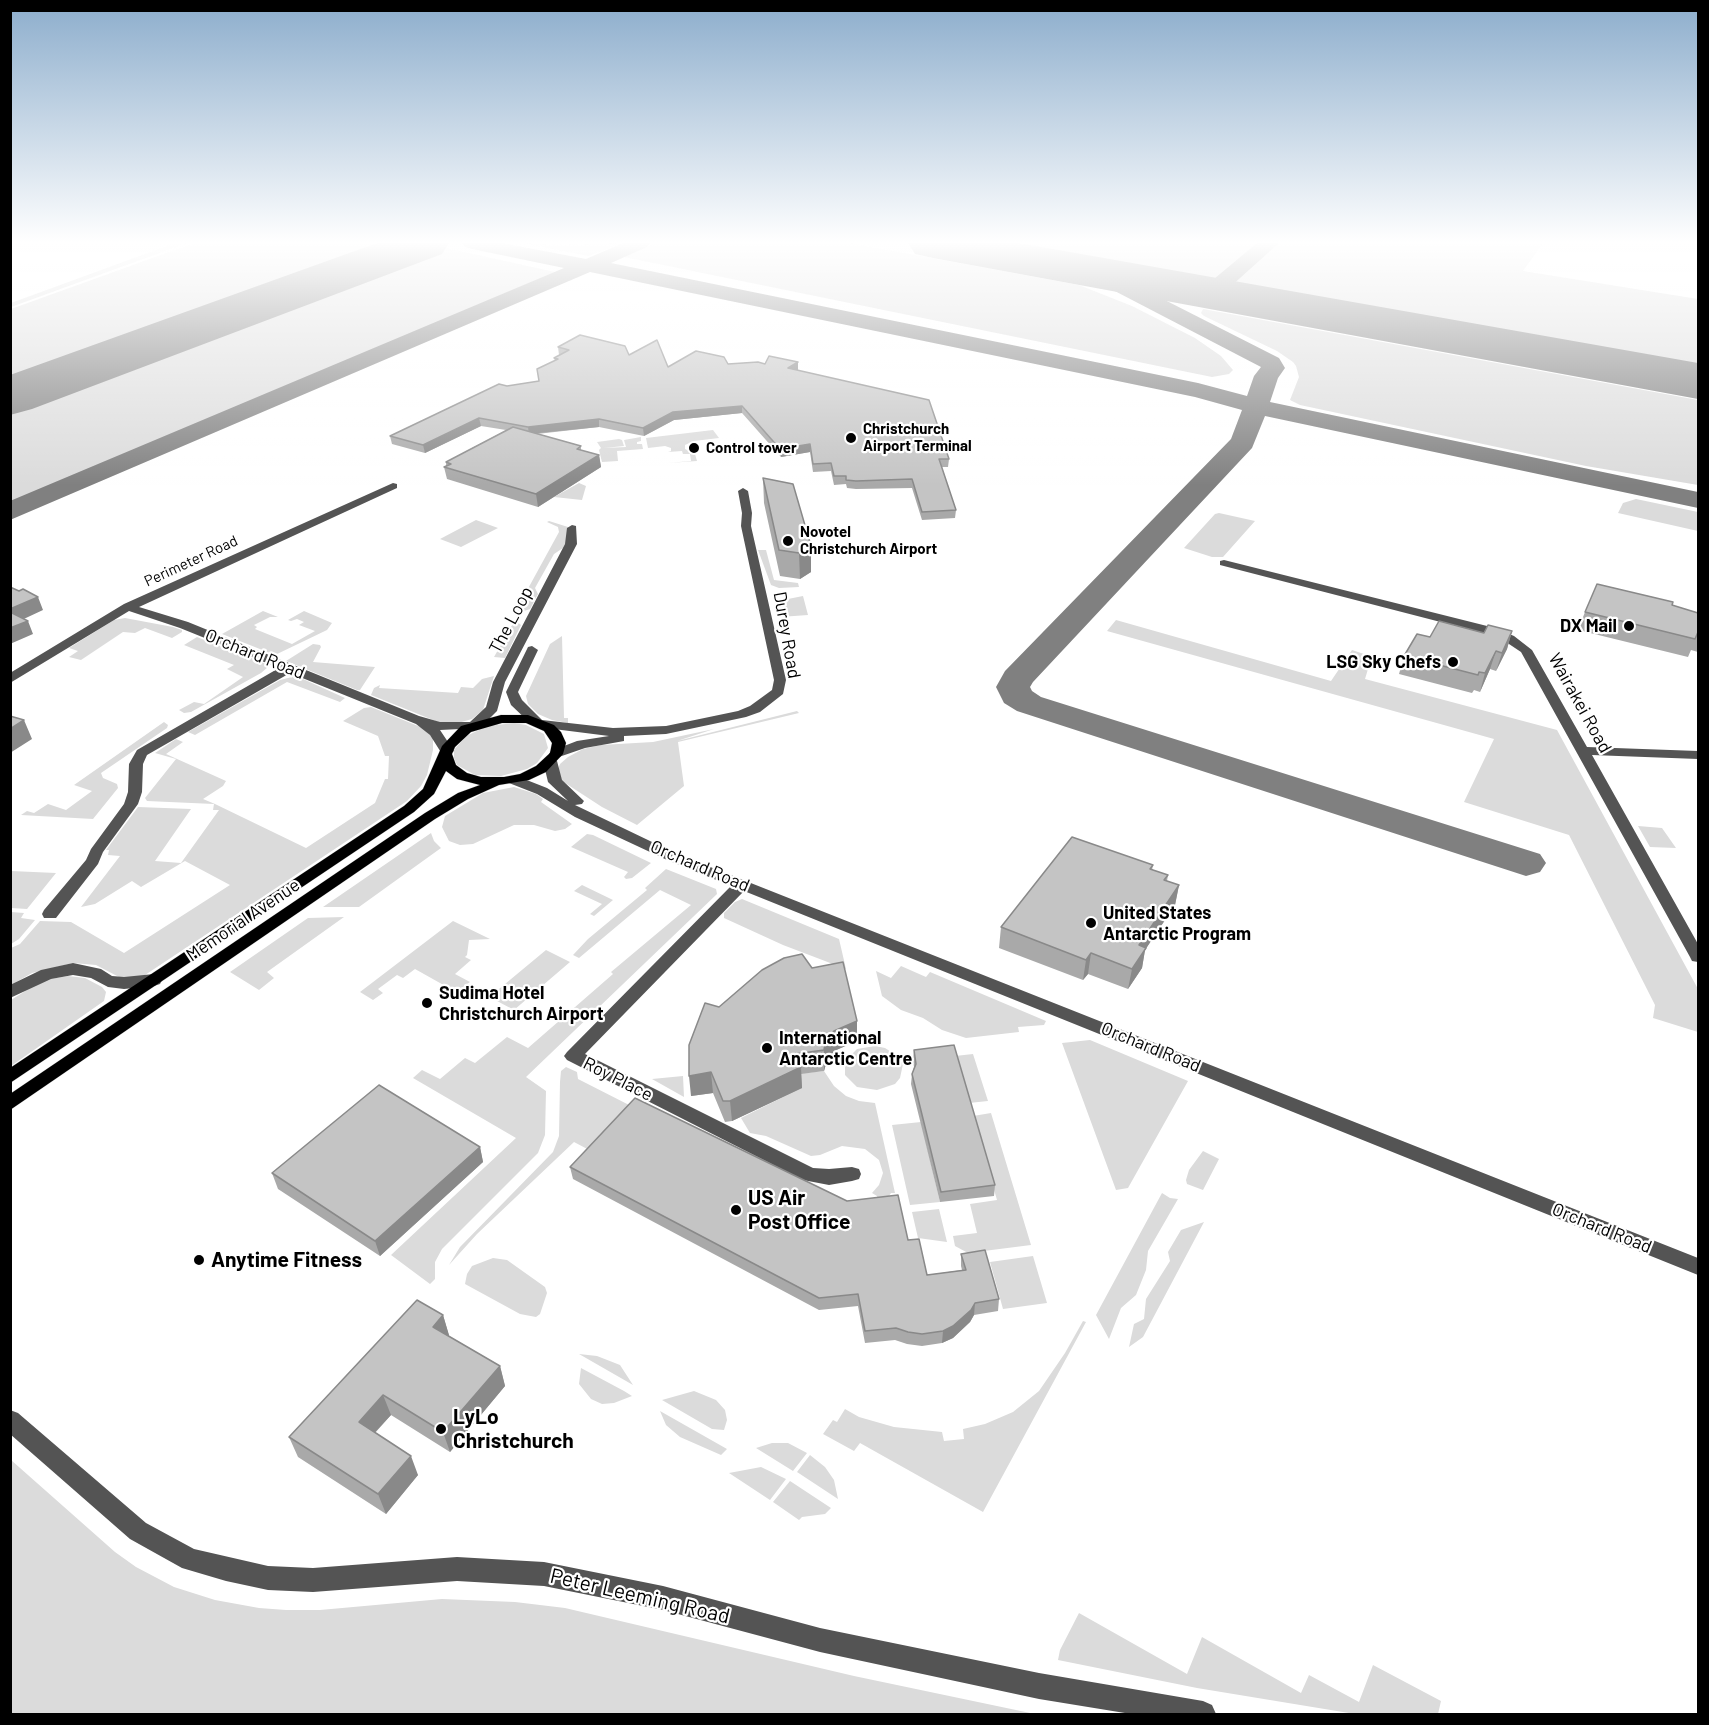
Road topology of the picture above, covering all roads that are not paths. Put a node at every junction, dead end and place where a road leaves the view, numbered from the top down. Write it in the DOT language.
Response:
graph roads {
  1 [pos="393,486"];
  2 [pos="743,491"];
  3 [pos="572,528"];
  4 [pos="1224,563"];
  5 [pos="129,607"];
  6 [pos="532,650"];
  7 [pos="289,668"];
  8 [pos="10,679"];
  9 [pos="414,719"];
  10 [pos="539,723"];
  11 [pos="473,725"];
  12 [pos="655,732"];
  13 [pos="1584,751"];
  14 [pos="446,753"];
  15 [pos="1698,755"];
  16 [pos="553,758"];
  17 [pos="509,780"];
  18 [pos="605,825"];
  19 [pos="742,884"];
  20 [pos="50,914"];
  21 [pos="1698,957"];
  22 [pos="154,980"];
  23 [pos="108,981"];
  24 [pos="10,992"];
  25 [pos="112,1009"];
  26 [pos="10,1077"];
  27 [pos="10,1104"];
  28 [pos="852,1174"];
  29 [pos="1698,1267"];
  30 [pos="10,1420"];
  31 [pos="1203,1714"];
  1 -- 5 [label="street, Perimeter Road"];
  2 -- 12 [label="street, Durey Road"];
  3 -- 11 [label="street, The Loop"];
  4 -- 13 [label="street, Wairakei Road"];
  5 -- 7 [label="street, Orchard Road"];
  5 -- 8 [label="street, Perimeter Road"];
  6 -- 10 [label="street, The Loop"];
  7 -- 9 [label="street, Orchard Road"];
  7 -- 20 [label="street"];
  9 -- 11 [label="street, Orchard Road"];
  9 -- 14 [label="street, Orchard Road"];
  10 -- 11 [label="main road"];
  10 -- 12 [label="street, Durey Road"];
  10 -- 16 [label="main road"];
  11 -- 14 [label="main road, Memorial Avenue"];
  12 -- 16 [label="street, Durey Road"];
  13 -- 15 [label="street"];
  13 -- 21 [label="street, Wairakei Road"];
  14 -- 17 [label="main road"];
  14 -- 22 [label="main road, Memorial Avenue"];
  16 -- 17 [label="main road, Memorial Avenue"];
  16 -- 18 [label="street, Orchard Road"];
  17 -- 18 [label="street, Orchard Road"];
  17 -- 27 [label="main road, Memorial Avenue"];
  18 -- 19 [label="street, Orchard Road"];
  19 -- 28 [label="street, Roy Place"];
  19 -- 29 [label="street, Orchard Road"];
  22 -- 23 [label="street"];
  22 -- 25 [label="main road, Memorial Avenue"];
  23 -- 24 [label="street"];
  23 -- 25 [label="street"];
  25 -- 26 [label="main road, Memorial Avenue"];
  30 -- 31 [label="street, Peter Leeming Road"];
}
